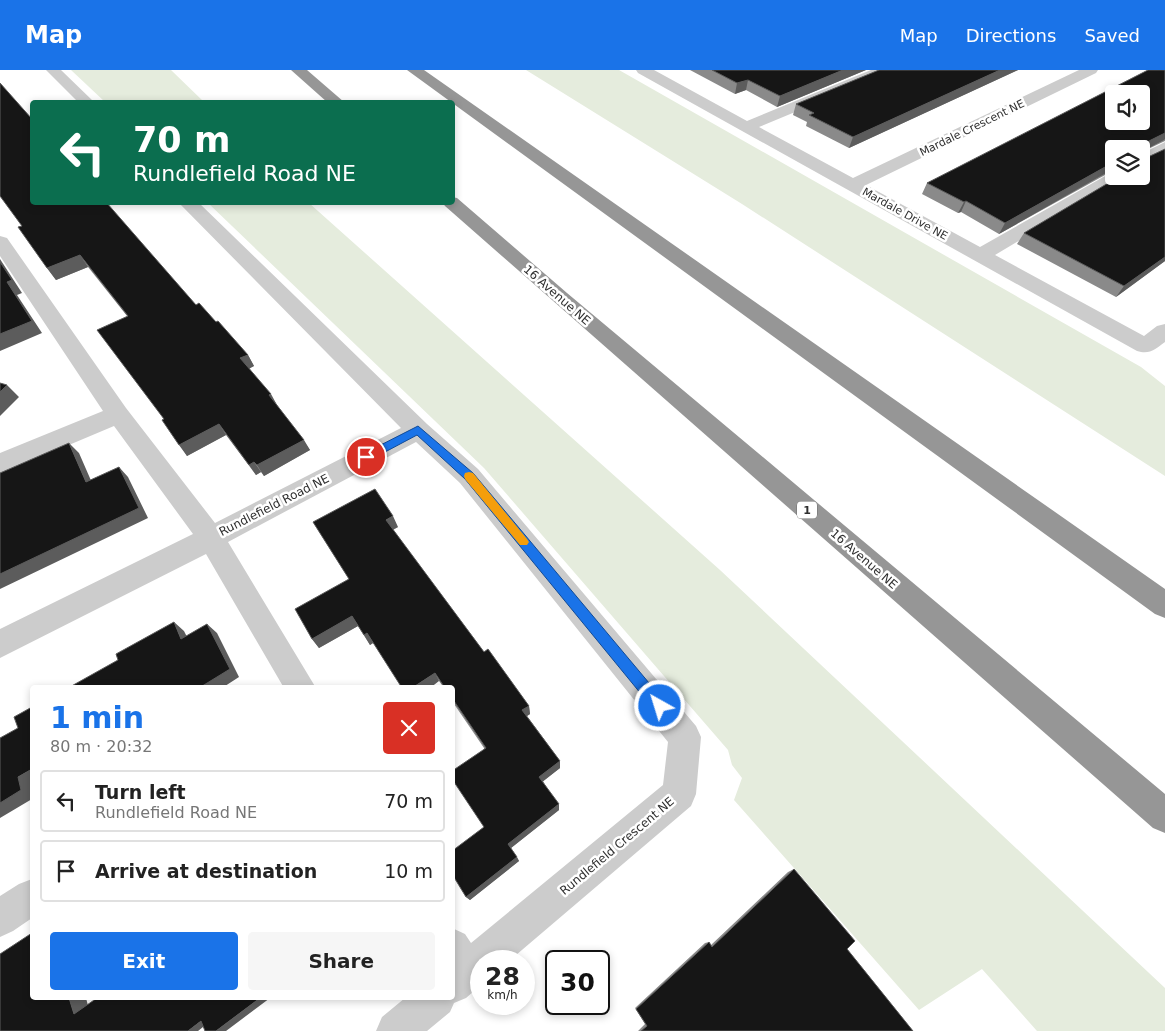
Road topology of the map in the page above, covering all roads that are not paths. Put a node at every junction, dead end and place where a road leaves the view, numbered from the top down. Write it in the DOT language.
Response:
graph roads {
  1 [pos="53,70"];
  2 [pos="298,70"];
  3 [pos="414,70"];
  4 [pos="678,70"];
  5 [pos="884,70"];
  6 [pos="1091,70"];
  7 [pos="650,74"];
  8 [pos="84,100"];
  9 [pos="334,100"];
  10 [pos="746,127"];
  11 [pos="1165,147"];
  12 [pos="1150,156"];
  13 [pos="1105,182"];
  14 [pos="853,186"];
  15 [pos="190,205"];
  16 [pos="454,205"];
  17 [pos="0,242"];
  18 [pos="979,256"];
  19 [pos="1165,331"];
  20 [pos="1145,346"];
  21 [pos="1165,357"];
  22 [pos="118,414"];
  23 [pos="418,430"];
  24 [pos="0,464"];
  25 [pos="211,538"];
  26 [pos="1165,606"];
  27 [pos="0,644"];
  28 [pos="299,685"];
  29 [pos="1165,816"];
  30 [pos="30,898"];
  31 [pos="0,918"];
  32 [pos="457,967"];
  33 [pos="434,1000"];
  34 [pos="396,1031"];
  1 -- 8 [label="street"];
  2 -- 9 [label="highway"];
  3 -- 26 [label="highway"];
  4 -- 7 [label="street"];
  5 -- 10 [label="street"];
  6 -- 14 [label="street, Mardale Crescent NE"];
  7 -- 10 [label="street, Mardale Drive NE"];
  10 -- 14 [label="street, Mardale Drive NE"];
  11 -- 12 [label="street"];
  13 -- 18 [label="street"];
  14 -- 18 [label="street, Mardale Drive NE"];
  15 -- 23 [label="street"];
  16 -- 29 [label="highway, 16 Avenue NE / 1"];
  17 -- 22 [label="street"];
  18 -- 20 [label="street, Mardale Drive NE"];
  19 -- 20 [label="street"];
  20 -- 21 [label="street, Mardale Drive NE"];
  22 -- 24 [label="street"];
  22 -- 25 [label="street"];
  23 -- 25 [label="street, Rundlefield Road NE"];
  23 -- 32 [label="street, Rundlefield Crescent NE"];
  25 -- 27 [label="street, Rundlefield Road NE"];
  25 -- 28 [label="street"];
  30 -- 31 [label="street"];
  33 -- 34 [label="street"];
}
